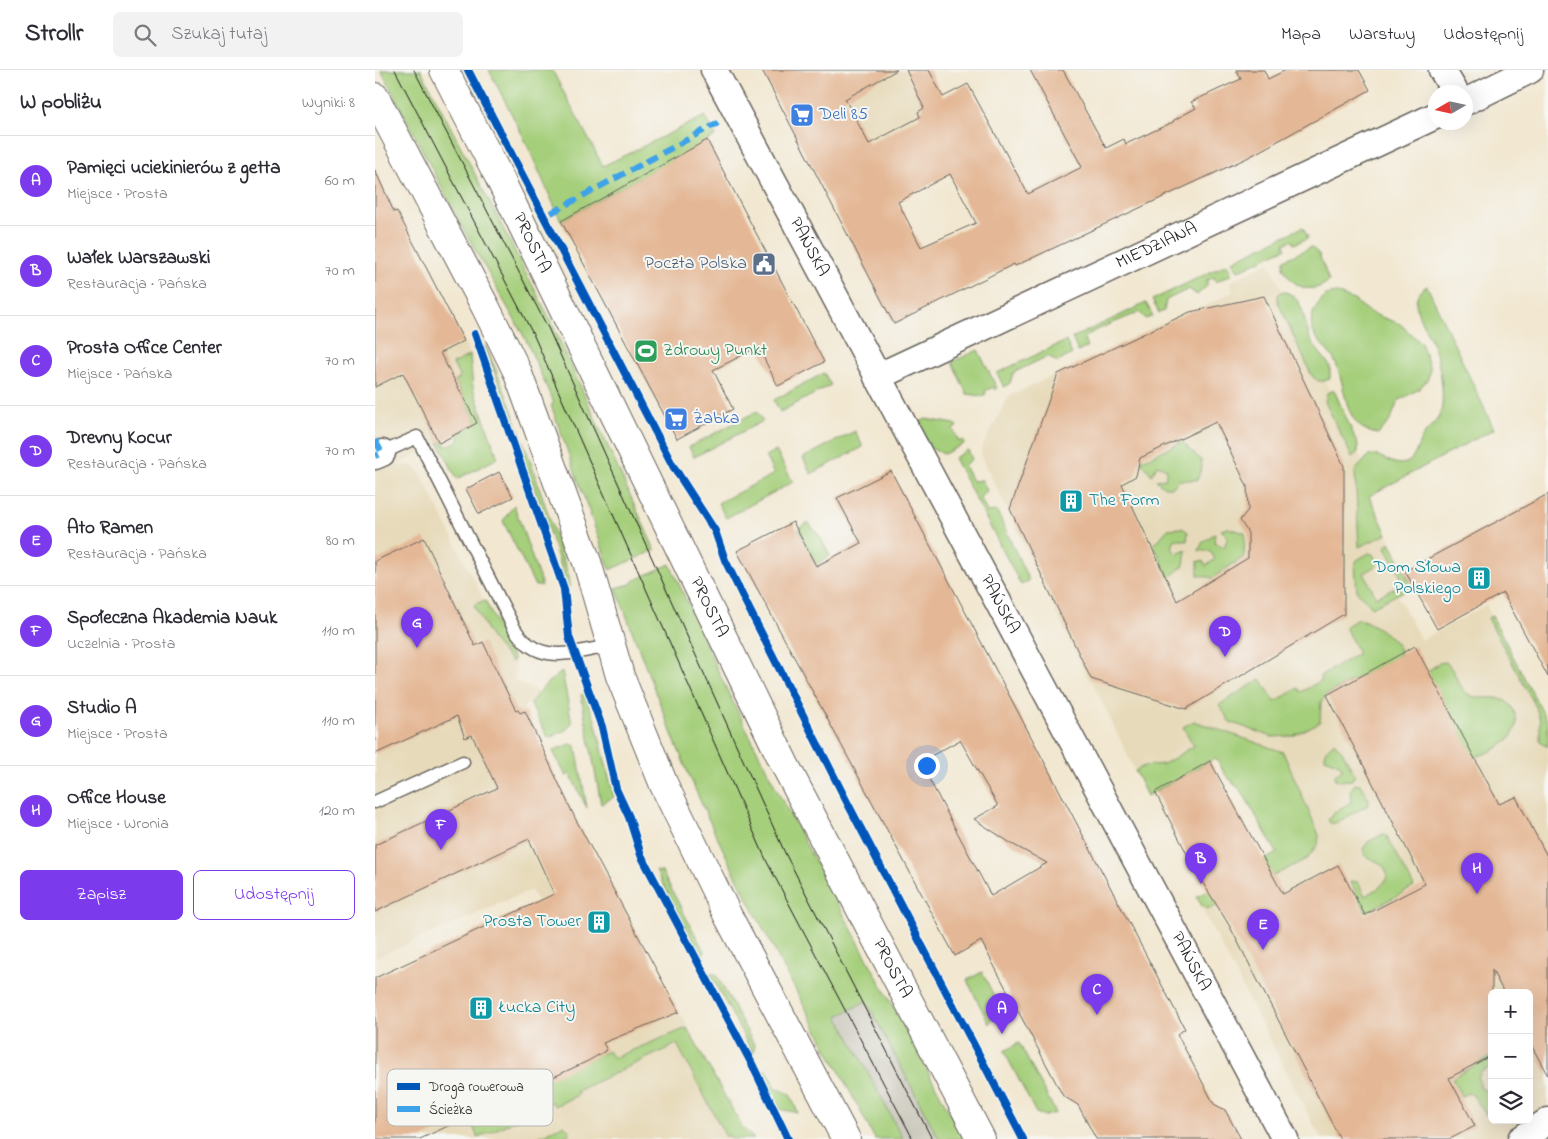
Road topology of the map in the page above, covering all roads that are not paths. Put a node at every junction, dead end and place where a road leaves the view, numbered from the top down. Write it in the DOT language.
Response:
graph roads {
  1 [pos="444,70"];
  2 [pos="714,70"];
  3 [pos="1442,70"];
  4 [pos="1530,70"];
  5 [pos="1451,85"];
  6 [pos="375,97"];
  7 [pos="1473,98"];
  8 [pos="1428,119"];
  9 [pos="877,378"];
  10 [pos="379,455"];
  11 [pos="611,646"];
  12 [pos="463,762"];
  13 [pos="375,802"];
  14 [pos="1548,1121"];
  15 [pos="846,1139"];
  16 [pos="981,1139"];
  17 [pos="1285,1139"];
  18 [pos="1521,1139"];
  1 -- 16 [label="main road, PROSTA"];
  2 -- 9 [label="street, PAŃSKA"];
  3 -- 5 [label="street"];
  4 -- 7 [label="street"];
  6 -- 11 [label="main road"];
  8 -- 9 [label="street, MIEDZIANA"];
  9 -- 17 [label="street, PAŃSKA"];
  10 -- 11 [label="lane"];
  11 -- 15 [label="main road"];
  12 -- 13 [label="lane"];
  14 -- 18 [label="street"];
}
